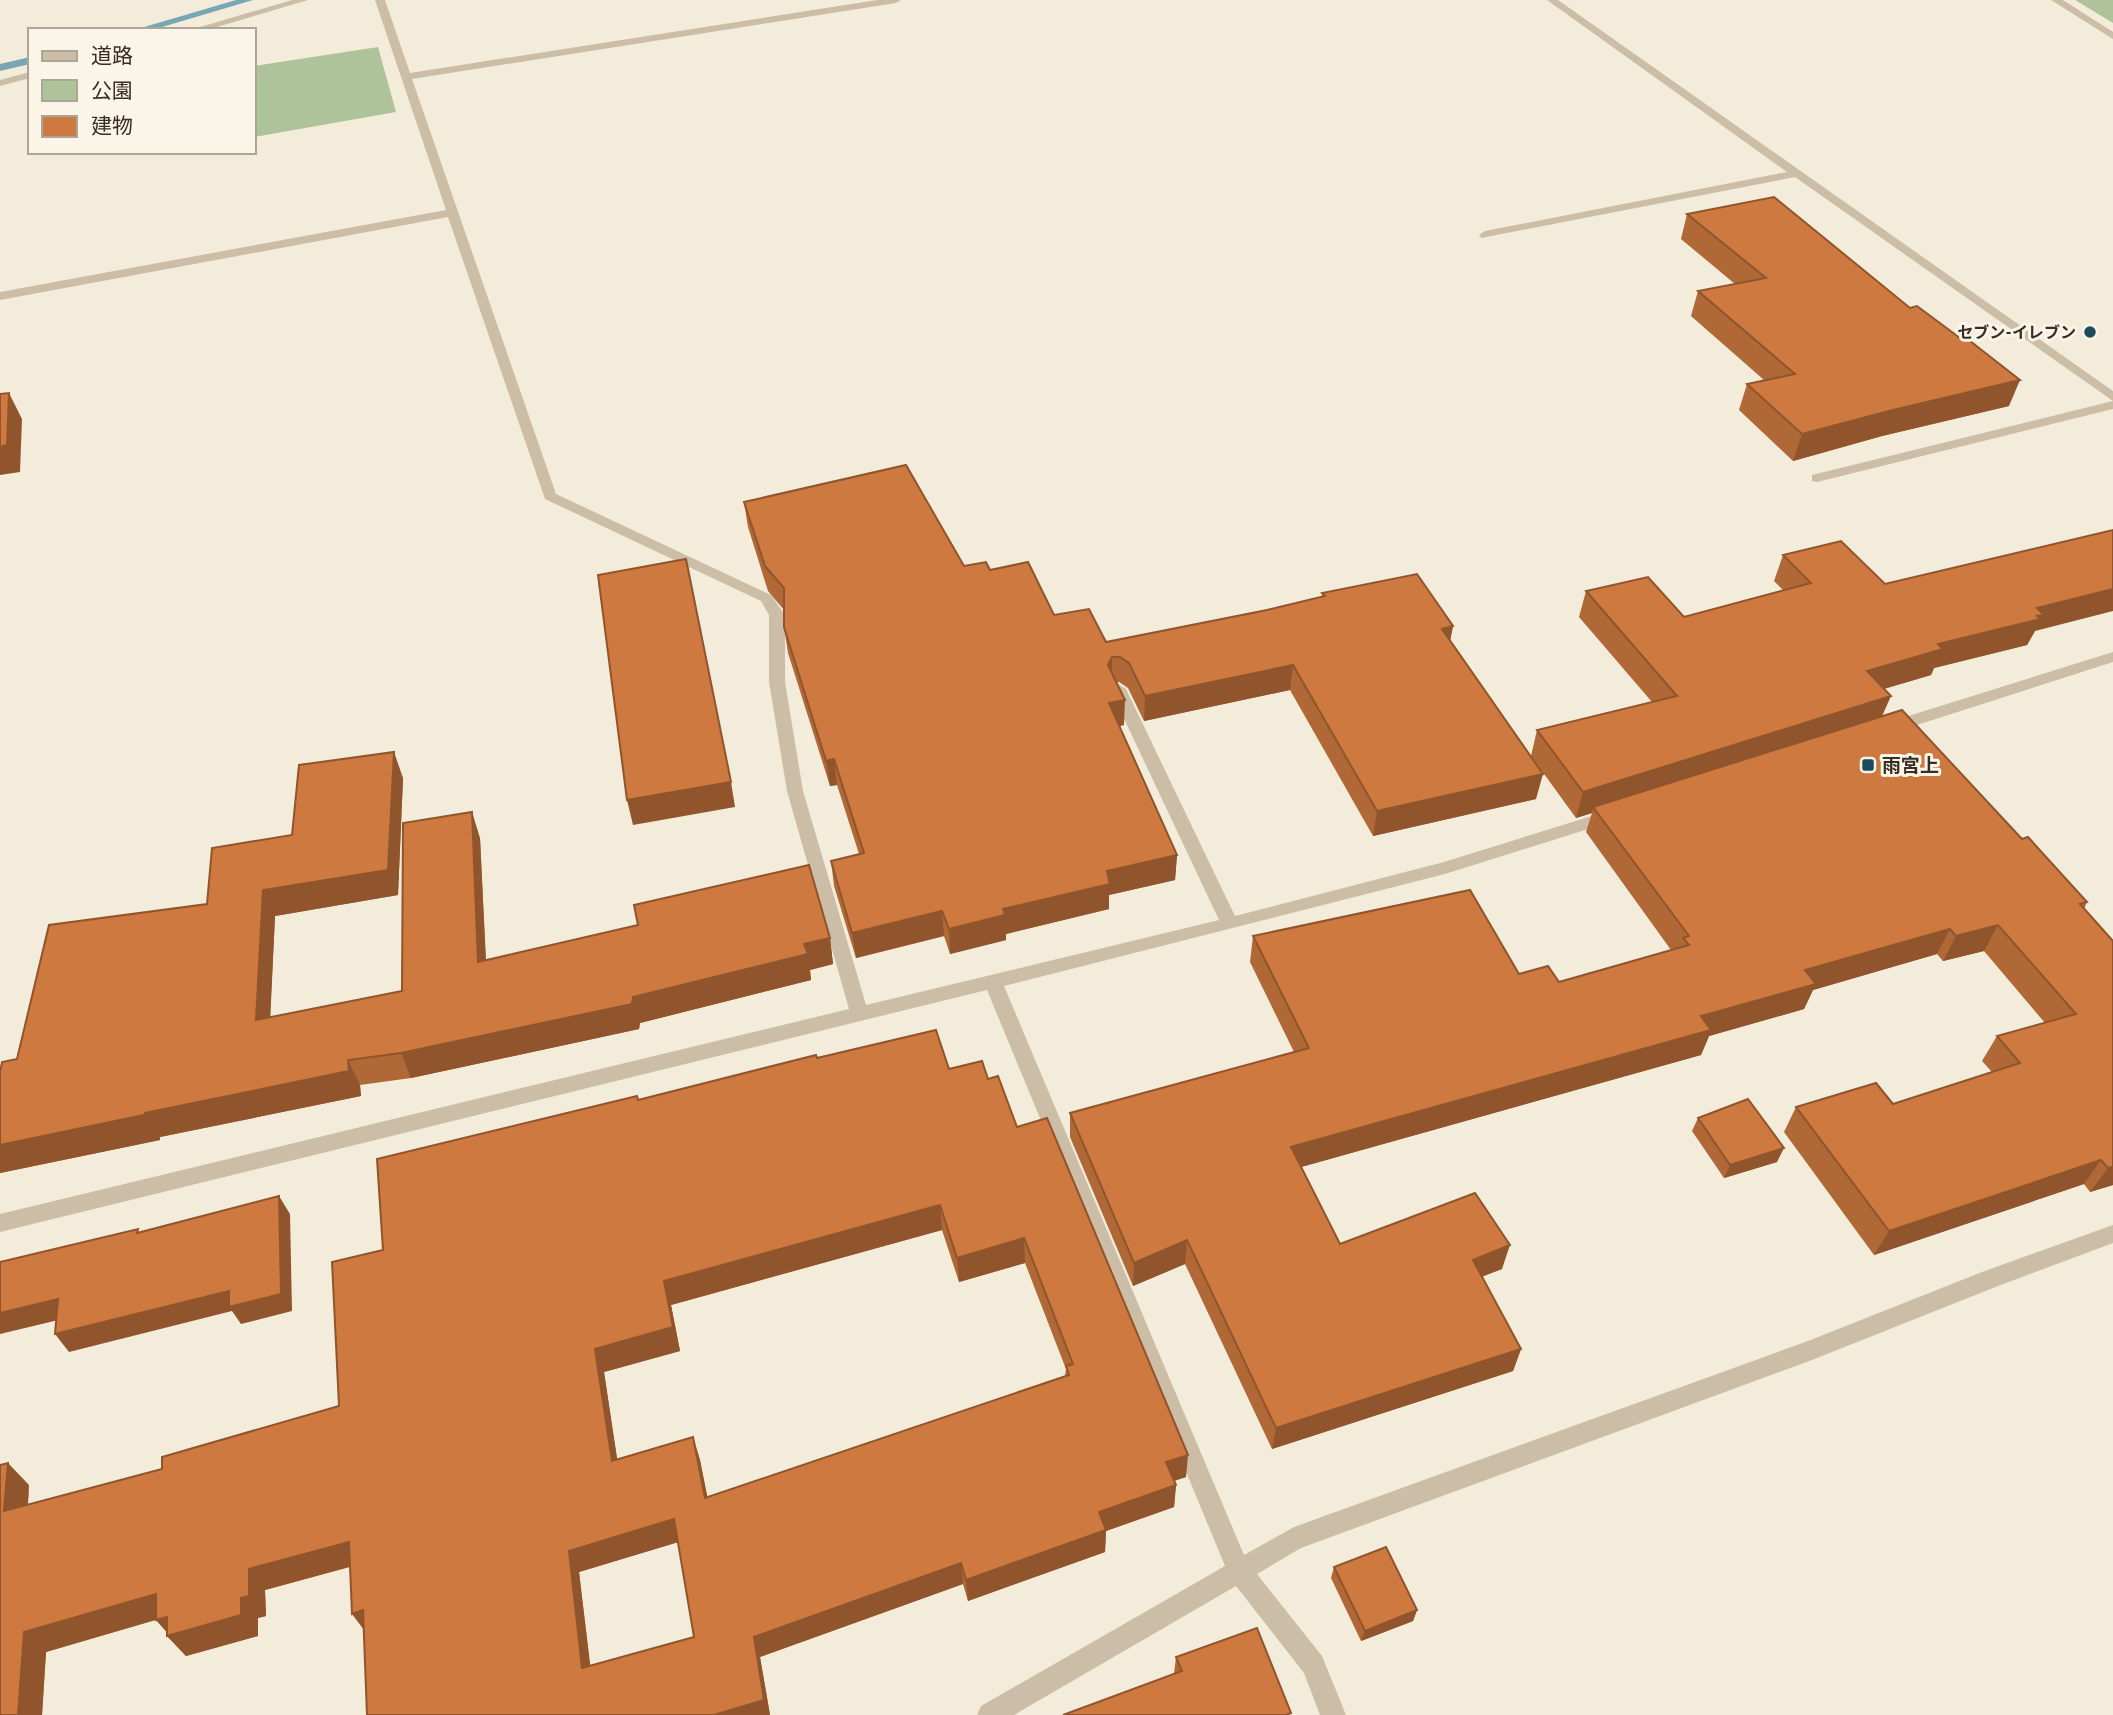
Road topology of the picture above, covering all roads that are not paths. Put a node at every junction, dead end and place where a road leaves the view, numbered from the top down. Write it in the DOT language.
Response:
graph roads {
  1 [pos="303,0"];
  2 [pos="380,0"];
  3 [pos="896,0"];
  4 [pos="1552,0"];
  5 [pos="2056,0"];
  6 [pos="202,28"];
  7 [pos="2113,36"];
  8 [pos="28,76"];
  9 [pos="407,77"];
  10 [pos="0,83"];
  11 [pos="1798,173"];
  12 [pos="454,212"];
  13 [pos="1485,235"];
  14 [pos="0,296"];
  15 [pos="2113,397"];
  16 [pos="2113,405"];
  17 [pos="1817,478"];
  18 [pos="2113,657"];
  19 [pos="1118,689"];
  20 [pos="1880,731"];
  21 [pos="1630,810"];
  22 [pos="1230,924"];
  23 [pos="992,981"];
  24 [pos="860,1015"];
  25 [pos="0,1223"];
  26 [pos="2113,1234"];
  27 [pos="1240,1570"];
  28 [pos="990,1715"];
  29 [pos="1333,1715"];
  1 -- 6 [label="street"];
  2 -- 9 [label="street"];
  3 -- 9 [label="street"];
  4 -- 11 [label="street"];
  5 -- 7 [label="street"];
  8 -- 10 [label="street"];
  9 -- 12 [label="street"];
  11 -- 13 [label="street"];
  11 -- 15 [label="street"];
  12 -- 14 [label="street"];
  12 -- 24 [label="street"];
  16 -- 17 [label="street"];
  18 -- 20 [label="street"];
  19 -- 22 [label="street"];
  21 -- 22 [label="street"];
  22 -- 23 [label="street"];
  23 -- 24 [label="street"];
  23 -- 27 [label="street"];
  24 -- 25 [label="street"];
  26 -- 27 [label="street"];
  27 -- 28 [label="street"];
  27 -- 29 [label="street"];
}
